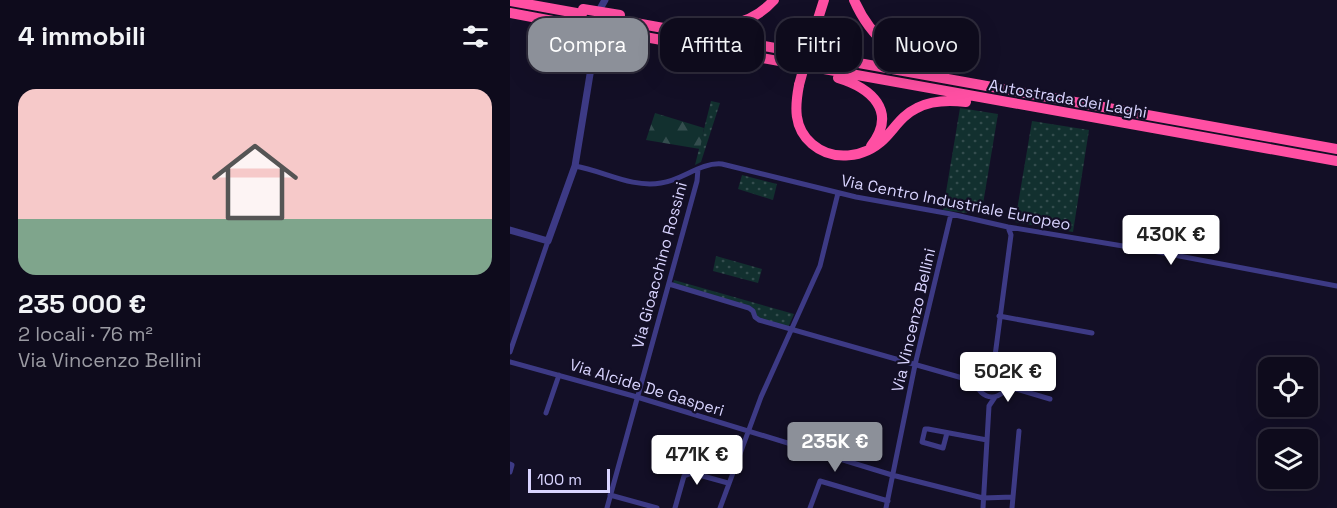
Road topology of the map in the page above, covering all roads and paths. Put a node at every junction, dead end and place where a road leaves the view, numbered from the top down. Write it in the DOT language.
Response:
graph roads {
  1 [pos="528,0"];
  2 [pos="605,0"];
  3 [pos="774,0"];
  4 [pos="824,0"];
  5 [pos="854,0"];
  6 [pos="510,1"];
  7 [pos="582,11"];
  8 [pos="510,13"];
  9 [pos="619,18"];
  10 [pos="648,21"];
  11 [pos="648,23"];
  12 [pos="660,41"];
  13 [pos="764,59"];
  14 [pos="764,64"];
  15 [pos="1095,105"];
  16 [pos="1177,133"];
  17 [pos="1337,149"];
  18 [pos="868,150"];
  19 [pos="1337,161"];
  20 [pos="575,165"];
  21 [pos="698,169"];
  22 [pos="838,193"];
  23 [pos="951,214"];
  24 [pos="1008,227"];
  25 [pos="1015,229"];
  26 [pos="510,230"];
  27 [pos="1011,235"];
  28 [pos="548,241"];
  29 [pos="669,284"];
  30 [pos="1337,286"];
  31 [pos="999,316"];
  32 [pos="791,329"];
  33 [pos="1092,333"];
  34 [pos="510,352"];
  35 [pos="995,356"];
  36 [pos="510,362"];
  37 [pos="915,365"];
  38 [pos="987,368"];
  39 [pos="1001,370"];
  40 [pos="979,374"];
  41 [pos="559,375"];
  42 [pos="1006,378"];
  43 [pos="966,379"];
  44 [pos="978,389"];
  45 [pos="1016,389"];
  46 [pos="1003,392"];
  47 [pos="985,396"];
  48 [pos="637,397"];
  49 [pos="995,397"];
  50 [pos="1050,399"];
  51 [pos="989,406"];
  52 [pos="546,413"];
  53 [pos="748,431"];
  54 [pos="1019,431"];
  55 [pos="947,433"];
  56 [pos="987,441"];
  57 [pos="510,464"];
  58 [pos="510,471"];
  59 [pos="892,475"];
  60 [pos="728,483"];
  61 [pos="610,495"];
  62 [pos="1013,497"];
  63 [pos="983,498"];
  64 [pos="887,505"];
  65 [pos="607,508"];
  66 [pos="657,508"];
  67 [pos="675,508"];
  68 [pos="720,508"];
  69 [pos="810,508"];
  70 [pos="983,508"];
  71 [pos="1012,508"];
  1 -- 7 [label="highway"];
  2 -- 20 [label="street"];
  3 -- 10 [label="highway"];
  4 -- 18 [label="highway, bridge"];
  5 -- 15 [label="highway"];
  6 -- 7 [label="highway, Autostrada dei Laghi"];
  7 -- 9 [label="highway, Autostrada dei Laghi"];
  8 -- 12 [label="highway, Autostrada dei Laghi, bridge"];
  11 -- 15 [label="highway, Autostrada dei Laghi"];
  13 -- 16 [label="highway, Autostrada dei Laghi"];
  14 -- 18 [label="highway"];
  15 -- 17 [label="highway, Autostrada dei Laghi"];
  16 -- 18 [label="highway"];
  16 -- 19 [label="highway, Autostrada dei Laghi"];
  20 -- 21 [label="street, Via Centro Industriale Europeo"];
  20 -- 28 [label="street"];
  21 -- 22 [label="street, Via Centro Industriale Europeo"];
  21 -- 29 [label="street, Via Gioacchino Rossini"];
  22 -- 23 [label="street, Via Centro Industriale Europeo"];
  22 -- 32 [label="street"];
  23 -- 24 [label="street, Via Centro Industriale Europeo"];
  23 -- 37 [label="street, Via Vincenzo Bellini"];
  24 -- 25 [label="street, Via Centro Industriale Europeo"];
  24 -- 27 [label="street"];
  25 -- 27 [label="street"];
  25 -- 30 [label="street, Via Centro Industriale Europeo"];
  26 -- 28 [label="street"];
  27 -- 31 [label="street"];
  28 -- 34 [label="street"];
  29 -- 32 [label="street"];
  29 -- 48 [label="street, Via Gioacchino Rossini"];
  31 -- 33 [label="street"];
  31 -- 35 [label="street"];
  32 -- 37 [label="street"];
  32 -- 53 [label="street"];
  35 -- 38 [label="street"];
  35 -- 39 [label="street"];
  36 -- 41 [label="street, Via Alcide De Gasperi"];
  37 -- 43 [label="street"];
  37 -- 59 [label="street, Via Vincenzo Bellini"];
  38 -- 39 [label="street"];
  38 -- 40 [label="street"];
  39 -- 42 [label="street"];
  40 -- 43 [label="street"];
  40 -- 44 [label="street"];
  41 -- 48 [label="street, Via Alcide De Gasperi"];
  41 -- 52 [label="street"];
  42 -- 45 [label="street"];
  42 -- 46 [label="street"];
  43 -- 44 [label="street"];
  44 -- 47 [label="street"];
  45 -- 46 [label="street"];
  45 -- 50 [label="street"];
  46 -- 49 [label="street"];
  47 -- 49 [label="street"];
  47 -- 51 [label="street"];
  48 -- 53 [label="street, Via Alcide De Gasperi"];
  48 -- 61 [label="street, Via Gioacchino Rossini"];
  49 -- 51 [label="street"];
  51 -- 56 [label="street"];
  53 -- 59 [label="street, Via Alcide De Gasperi"];
  53 -- 60 [label="street"];
  54 -- 62 [label="street"];
  55 -- 55 [label="street"];
  55 -- 56 [label="street"];
  56 -- 63 [label="street"];
  57 -- 58 [label="street"];
  59 -- 63 [label="street, Via Alcide De Gasperi"];
  59 -- 64 [label="street, Via Vincenzo Bellini"];
  60 -- 67 [label="street"];
  60 -- 68 [label="street"];
  61 -- 65 [label="street, Via Gioacchino Rossini"];
  61 -- 66 [label="street"];
  62 -- 63 [label="street, Via Alcide De Gasperi"];
  62 -- 71 [label="street"];
  63 -- 70 [label="street"];
  64 -- 69 [label="street, Via Vincenzo Bellini"];
}
